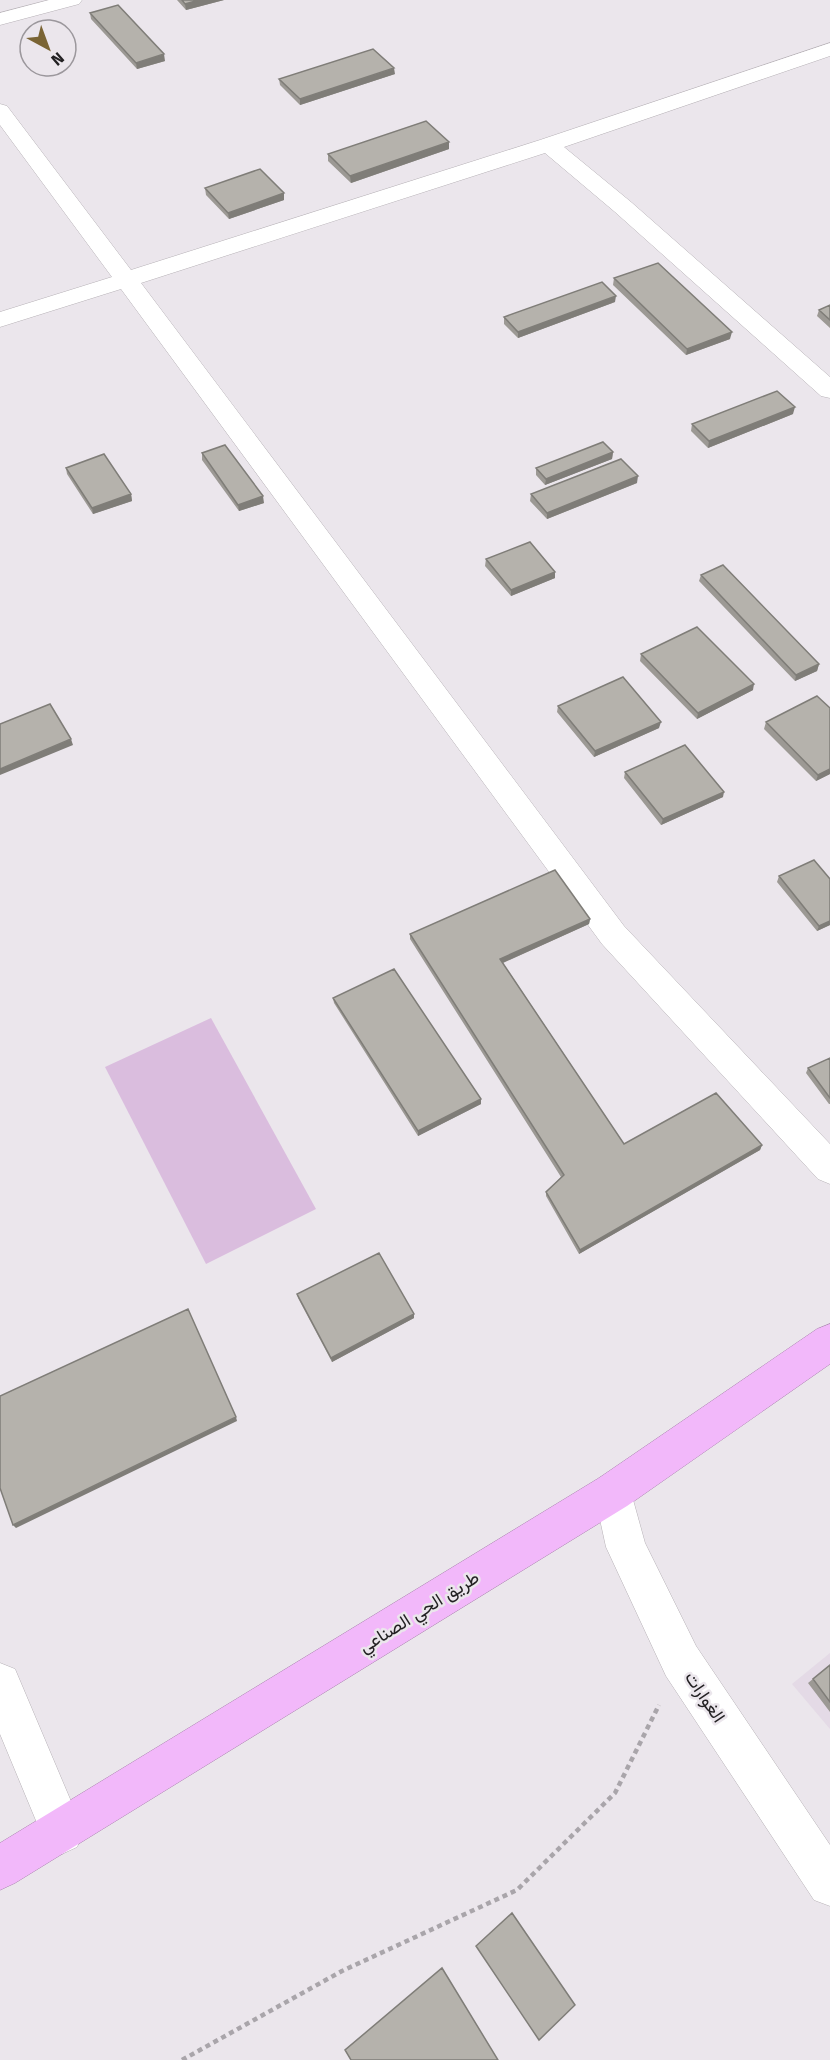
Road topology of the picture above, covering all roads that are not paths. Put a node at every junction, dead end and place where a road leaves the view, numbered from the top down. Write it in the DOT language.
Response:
graph roads {
  1 [pos="72,0"];
  2 [pos="2,18"];
  3 [pos="830,49"];
  4 [pos="0,110"];
  5 [pos="548,145"];
  6 [pos="126,280"];
  7 [pos="0,321"];
  8 [pos="830,390"];
  9 [pos="830,1168"];
  10 [pos="830,1342"];
  11 [pos="613,1492"];
  12 [pos="0,1684"];
  13 [pos="62,1832"];
  14 [pos="0,1868"];
  15 [pos="830,1884"];
  1 -- 2 [label="street"];
  3 -- 5 [label="street"];
  4 -- 6 [label="street"];
  5 -- 6 [label="street"];
  5 -- 8 [label="street"];
  6 -- 7 [label="street"];
  6 -- 9 [label="street"];
  10 -- 11 [label="highway, طريق الحي الصناعي"];
  11 -- 13 [label="highway, طريق الحي الصناعي"];
  11 -- 15 [label="street, الغوارات"];
  12 -- 13 [label="street"];
  13 -- 14 [label="highway, طريق الحي الصناعي"];
}
